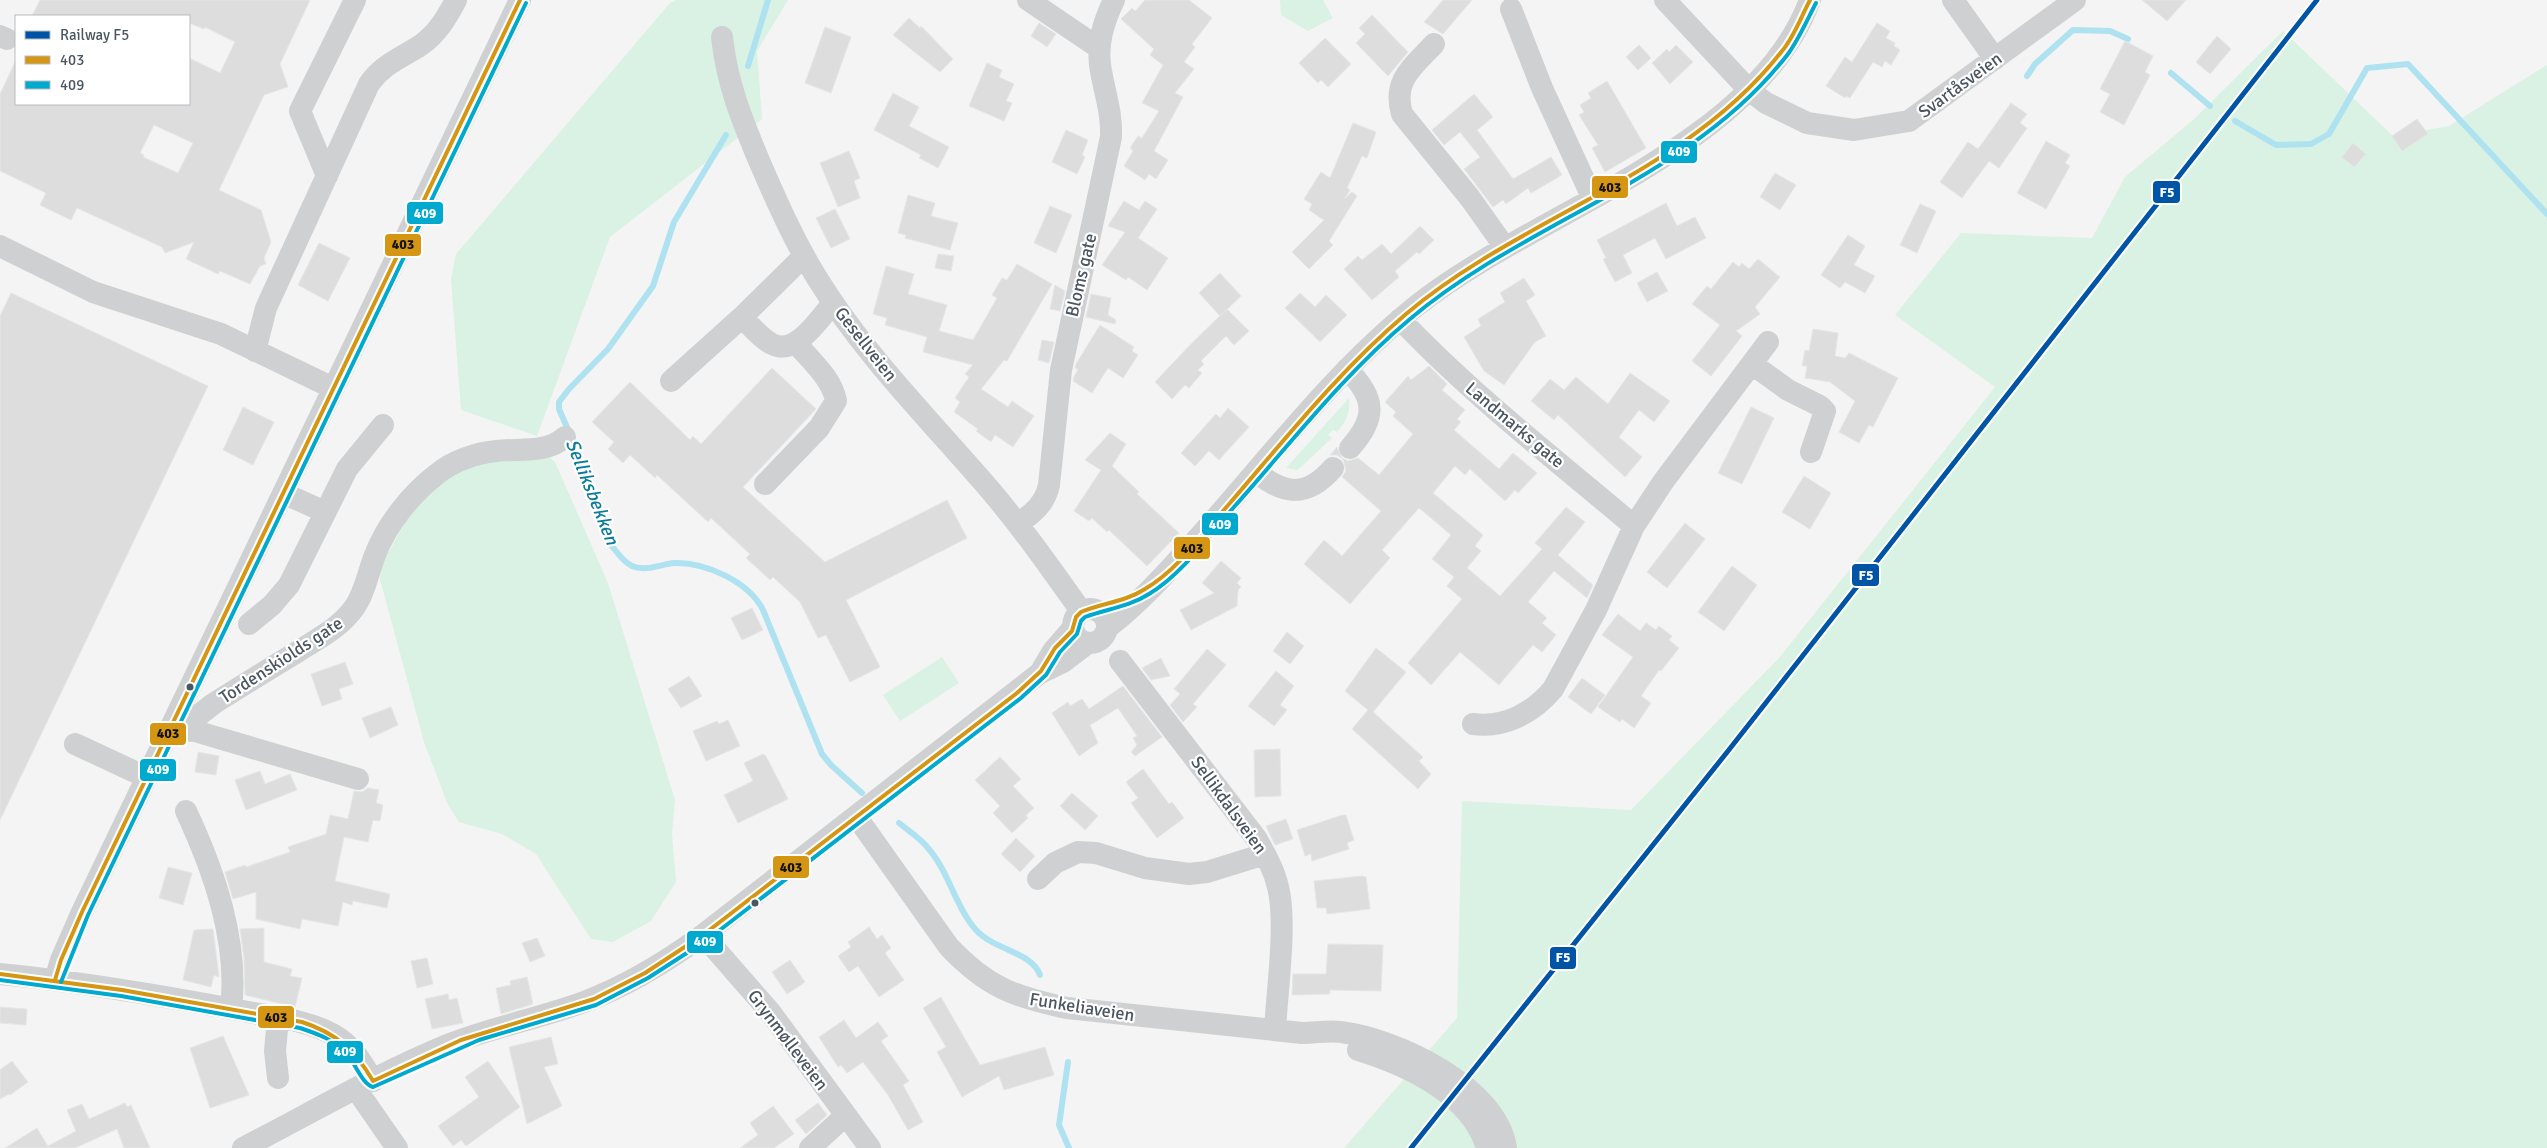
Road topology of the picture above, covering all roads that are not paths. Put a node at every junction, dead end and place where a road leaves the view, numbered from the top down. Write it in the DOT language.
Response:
graph roads {
  1 [pos="355,0"];
  2 [pos="456,0"];
  3 [pos="520,0"];
  4 [pos="1028,0"];
  5 [pos="1665,0"];
  6 [pos="1810,0"];
  7 [pos="1953,0"];
  8 [pos="2075,0"];
  9 [pos="1110,8"];
  10 [pos="1511,9"];
  11 [pos="722,37"];
  12 [pos="1434,44"];
  13 [pos="1099,48"];
  14 [pos="1995,59"];
  15 [pos="1749,90"];
  16 [pos="327,176"];
  17 [pos="1592,197"];
  18 [pos="0,246"];
  19 [pos="1504,246"];
  20 [pos="804,256"];
  21 [pos="834,303"];
  22 [pos="742,317"];
  23 [pos="1400,319"];
  24 [pos="796,342"];
  25 [pos="1768,342"];
  26 [pos="255,351"];
  27 [pos="1752,364"];
  28 [pos="1347,369"];
  29 [pos="671,381"];
  30 [pos="333,388"];
  31 [pos="383,425"];
  32 [pos="565,436"];
  33 [pos="1350,448"];
  34 [pos="1812,452"];
  35 [pos="1333,468"];
  36 [pos="1256,472"];
  37 [pos="764,484"];
  38 [pos="283,493"];
  39 [pos="325,512"];
  40 [pos="1018,524"];
  41 [pos="1634,526"];
  42 [pos="1146,591"];
  43 [pos="1084,623"];
  44 [pos="249,624"];
  45 [pos="1120,661"];
  46 [pos="1473,724"];
  47 [pos="181,727"];
  48 [pos="75,744"];
  49 [pos="146,777"];
  50 [pos="358,779"];
  51 [pos="186,811"];
  52 [pos="856,816"];
  53 [pos="1266,854"];
  54 [pos="1038,879"];
  55 [pos="703,935"];
  56 [pos="0,974"];
  57 [pos="56,980"];
  58 [pos="231,1009"];
  59 [pos="278,1018"];
  60 [pos="1275,1030"];
  61 [pos="1302,1033"];
  62 [pos="278,1078"];
  63 [pos="364,1085"];
  64 [pos="845,1116"];
  65 [pos="243,1148"];
  66 [pos="397,1148"];
  67 [pos="810,1148"];
  68 [pos="870,1148"];
  69 [pos="1487,1148"];
  70 [pos="1506,1148"];
  1 -- 16 [label="street"];
  2 -- 16 [label="street"];
  3 -- 30 [label="street"];
  4 -- 13 [label="street"];
  5 -- 15 [label="street, Svartåsveien"];
  6 -- 15 [label="street"];
  7 -- 14 [label="street"];
  8 -- 14 [label="street, Svartåsveien"];
  9 -- 13 [label="street, Bloms gate"];
  10 -- 17 [label="street"];
  11 -- 20 [label="street, Gesellveien"];
  12 -- 19 [label="street"];
  13 -- 40 [label="street, Bloms gate"];
  14 -- 15 [label="street, Svartåsveien"];
  15 -- 17 [label="street"];
  16 -- 26 [label="street"];
  17 -- 19 [label="street"];
  18 -- 26 [label="street"];
  19 -- 23 [label="street"];
  20 -- 21 [label="street, Gesellveien"];
  20 -- 22 [label="street"];
  21 -- 24 [label="street"];
  21 -- 40 [label="street, Gesellveien"];
  22 -- 24 [label="street"];
  22 -- 29 [label="street"];
  23 -- 28 [label="street"];
  23 -- 41 [label="street, Landmarks gate"];
  24 -- 37 [label="street"];
  25 -- 27 [label="street"];
  26 -- 30 [label="street"];
  27 -- 34 [label="street"];
  27 -- 41 [label="street"];
  28 -- 33 [label="street"];
  28 -- 36 [label="street"];
  30 -- 38 [label="street"];
  31 -- 39 [label="street"];
  32 -- 47 [label="street, Tordenskiolds gate"];
  35 -- 36 [label="street"];
  36 -- 42 [label="street"];
  38 -- 39 [label="street"];
  38 -- 47 [label="street"];
  39 -- 44 [label="street"];
  40 -- 43 [label="street, Gesellveien"];
  41 -- 46 [label="street"];
  42 -- 43 [label="street"];
  42 -- 43 [label="street, Gesellveien"];
  43 -- 52 [label="street"];
  45 -- 53 [label="street, Sellikdalsveien"];
  47 -- 49 [label="street"];
  47 -- 50 [label="street"];
  48 -- 49 [label="street"];
  49 -- 57 [label="street"];
  51 -- 58 [label="street"];
  52 -- 55 [label="street"];
  52 -- 60 [label="street, Funkeliaveien"];
  53 -- 54 [label="street"];
  53 -- 60 [label="street, Sellikdalsveien"];
  55 -- 63 [label="street"];
  55 -- 64 [label="street, Grynmølleveien"];
  56 -- 57 [label="street"];
  57 -- 58 [label="street"];
  58 -- 59 [label="street"];
  59 -- 62 [label="street"];
  59 -- 63 [label="street"];
  60 -- 61 [label="street, Funkeliaveien"];
  61 -- 69 [label="street, Funkeliaveien"];
  61 -- 70 [label="street, Funkeliaveien"];
  63 -- 65 [label="street"];
  63 -- 66 [label="street"];
  64 -- 67 [label="street"];
  64 -- 68 [label="street, Grynmølleveien"];
}
